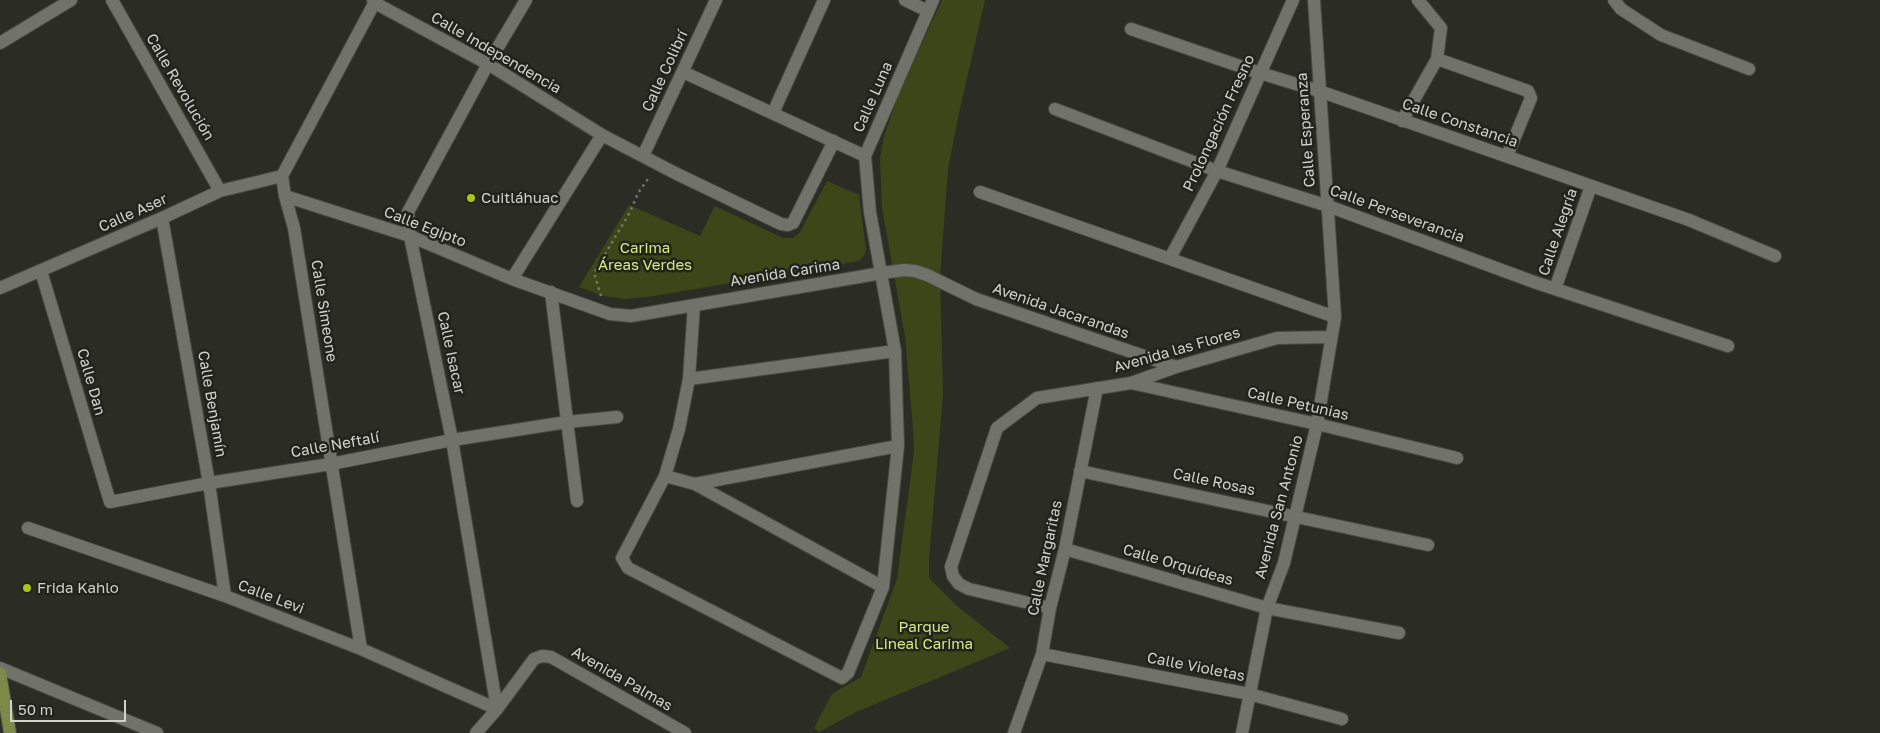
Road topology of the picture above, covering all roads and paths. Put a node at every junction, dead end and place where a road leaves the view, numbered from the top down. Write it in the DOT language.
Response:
graph roads {
  1 [pos="71,0"];
  2 [pos="112,0"];
  3 [pos="526,0"];
  4 [pos="716,0"];
  5 [pos="824,0"];
  6 [pos="905,0"];
  7 [pos="1293,0"];
  8 [pos="1314,0"];
  9 [pos="1418,0"];
  10 [pos="1614,0"];
  11 [pos="375,1"];
  12 [pos="931,5"];
  13 [pos="1131,29"];
  14 [pos="0,43"];
  15 [pos="1437,59"];
  16 [pos="488,64"];
  17 [pos="1749,69"];
  18 [pos="682,72"];
  19 [pos="1260,73"];
  20 [pos="1319,91"];
  21 [pos="1055,109"];
  22 [pos="773,113"];
  23 [pos="1402,121"];
  24 [pos="602,135"];
  25 [pos="834,141"];
  26 [pos="643,156"];
  27 [pos="865,156"];
  28 [pos="1507,156"];
  29 [pos="658,164"];
  30 [pos="1218,171"];
  31 [pos="282,176"];
  32 [pos="1591,186"];
  33 [pos="220,191"];
  34 [pos="980,192"];
  35 [pos="285,196"];
  36 [pos="1328,206"];
  37 [pos="162,218"];
  38 [pos="410,236"];
  39 [pos="1775,256"];
  40 [pos="1170,258"];
  41 [pos="41,271"];
  42 [pos="882,273"];
  43 [pos="512,279"];
  44 [pos="937,280"];
  45 [pos="0,288"];
  46 [pos="1555,289"];
  47 [pos="551,292"];
  48 [pos="694,304"];
  49 [pos="596,308"];
  50 [pos="1335,317"];
  51 [pos="1331,337"];
  52 [pos="1728,346"];
  53 [pos="895,351"];
  54 [pos="1176,367"];
  55 [pos="689,379"];
  56 [pos="1131,383"];
  57 [pos="1098,388"];
  58 [pos="617,417"];
  59 [pos="567,422"];
  60 [pos="1318,424"];
  61 [pos="452,440"];
  62 [pos="898,446"];
  63 [pos="1457,458"];
  64 [pos="331,464"];
  65 [pos="1080,471"];
  66 [pos="665,476"];
  67 [pos="209,483"];
  68 [pos="694,484"];
  69 [pos="577,501"];
  70 [pos="110,502"];
  71 [pos="1295,516"];
  72 [pos="28,528"];
  73 [pos="1428,545"];
  74 [pos="1065,549"];
  75 [pos="883,587"];
  76 [pos="225,596"];
  77 [pos="1050,608"];
  78 [pos="1267,608"];
  79 [pos="1399,633"];
  80 [pos="361,649"];
  81 [pos="1042,654"];
  82 [pos="0,668"];
  83 [pos="0,673"];
  84 [pos="1249,694"];
  85 [pos="497,710"];
  86 [pos="1342,719"];
  87 [pos="10,733"];
  88 [pos="158,733"];
  89 [pos="476,733"];
  90 [pos="685,733"];
  91 [pos="1014,733"];
  92 [pos="1242,733"];
  1 -- 14 [label="street"];
  2 -- 33 [label="street, Calle Revolución"];
  3 -- 16 [label="street, Calle Isacar"];
  4 -- 18 [label="street, Calle Colibrí"];
  5 -- 22 [label="street"];
  6 -- 12 [label="street"];
  7 -- 19 [label="street, Prolongación Fresno"];
  8 -- 20 [label="street, Calle Esperanza"];
  9 -- 15 [label="street"];
  10 -- 17 [label="street"];
  11 -- 16 [label="street, Calle Independencia"];
  11 -- 31 [label="street"];
  12 -- 27 [label="street, Calle Luna"];
  13 -- 19 [label="street, Calle Constancia"];
  15 -- 23 [label="street"];
  15 -- 28 [label="street"];
  16 -- 24 [label="street, Calle Independencia"];
  16 -- 38 [label="street, Calle Isacar"];
  18 -- 22 [label="street"];
  18 -- 26 [label="street, Calle Colibrí"];
  19 -- 20 [label="street, Calle Constancia"];
  19 -- 30 [label="street, Prolongación Fresno"];
  20 -- 23 [label="street, Calle Constancia"];
  20 -- 36 [label="street, Calle Esperanza"];
  21 -- 30 [label="street, Calle Perseverancia"];
  22 -- 25 [label="street"];
  23 -- 28 [label="street, Calle Constancia"];
  24 -- 26 [label="street, Calle Independencia"];
  24 -- 43 [label="street"];
  25 -- 27 [label="street"];
  25 -- 29 [label="street, Calle Independencia"];
  26 -- 29 [label="street, Calle Independencia"];
  27 -- 42 [label="street, Calle Luna"];
  28 -- 32 [label="street, Calle Constancia"];
  29 -- 49 [label="path"];
  30 -- 36 [label="street, Calle Perseverancia"];
  30 -- 40 [label="street, Prolongación Fresno"];
  31 -- 33 [label="street, Calle Aser"];
  31 -- 35 [label="street, Calle Simeone"];
  32 -- 39 [label="street, Calle Constancia"];
  32 -- 46 [label="street, Calle Alegría"];
  33 -- 37 [label="street, Calle Aser"];
  34 -- 40 [label="street"];
  35 -- 38 [label="street, Calle Egipto"];
  35 -- 64 [label="street, Calle Simeone"];
  36 -- 46 [label="street, Calle Perseverancia"];
  36 -- 50 [label="street, Calle Esperanza"];
  37 -- 41 [label="street, Calle Aser"];
  37 -- 67 [label="street, Calle Benjamín"];
  38 -- 43 [label="street, Calle Egipto"];
  38 -- 61 [label="street, Calle Isacar"];
  40 -- 50 [label="street"];
  41 -- 45 [label="street, Calle Aser"];
  41 -- 70 [label="street, Calle Dan"];
  42 -- 44 [label="street, Avenida Carima"];
  42 -- 48 [label="street, Avenida Carima"];
  42 -- 53 [label="street, Calle Luna"];
  43 -- 47 [label="street, Calle Egipto"];
  44 -- 54 [label="street, Avenida Jacarandas"];
  46 -- 52 [label="street, Calle Perseverancia"];
  47 -- 49 [label="street, Calle Egipto"];
  47 -- 59 [label="street"];
  48 -- 49 [label="street, Avenida Carima"];
  48 -- 55 [label="street"];
  50 -- 51 [label="street, Avenida San Antonio"];
  51 -- 54 [label="street, Avenida las Flores"];
  51 -- 60 [label="street, Avenida San Antonio"];
  53 -- 55 [label="street"];
  53 -- 62 [label="street, Calle Luna"];
  54 -- 56 [label="street, Avenida las Flores"];
  55 -- 66 [label="street"];
  56 -- 57 [label="street, Avenida las Flores"];
  56 -- 60 [label="street, Calle Petunias"];
  57 -- 65 [label="street, Calle Margaritas"];
  57 -- 77 [label="street, Avenida las Flores"];
  58 -- 59 [label="street, Calle Neftalí"];
  59 -- 61 [label="street, Calle Neftalí"];
  59 -- 69 [label="street"];
  60 -- 63 [label="street, Calle Petunias"];
  60 -- 71 [label="street, Avenida San Antonio"];
  61 -- 64 [label="street, Calle Neftalí"];
  61 -- 85 [label="street, Calle Isacar"];
  62 -- 68 [label="street"];
  62 -- 75 [label="street, Calle Luna"];
  64 -- 67 [label="street, Calle Neftalí"];
  64 -- 80 [label="street, Calle Simeone"];
  65 -- 71 [label="street, Calle Rosas"];
  65 -- 74 [label="street, Calle Margaritas"];
  66 -- 68 [label="street"];
  66 -- 75 [label="street, Calle Luna"];
  67 -- 70 [label="street, Calle Neftalí"];
  67 -- 76 [label="street, Calle Benjamín"];
  68 -- 75 [label="street"];
  71 -- 73 [label="street, Calle Rosas"];
  71 -- 78 [label="street, Avenida San Antonio"];
  72 -- 76 [label="street, Calle Levi"];
  74 -- 77 [label="street, Calle Margaritas"];
  74 -- 78 [label="street, Calle Orquídeas"];
  76 -- 80 [label="street, Calle Levi"];
  77 -- 81 [label="street, Calle Margaritas"];
  78 -- 79 [label="street, Calle Orquídeas"];
  78 -- 84 [label="street, Avenida San Antonio"];
  80 -- 85 [label="street, Calle Levi"];
  81 -- 84 [label="street, Calle Violetas"];
  81 -- 91 [label="street, Calle Margaritas"];
  82 -- 88 [label="street"];
  83 -- 87 [label="main road"];
  84 -- 86 [label="street, Calle Violetas"];
  84 -- 92 [label="street, Avenida San Antonio"];
  85 -- 89 [label="street"];
  85 -- 90 [label="street, Avenida Palmas"];
}
